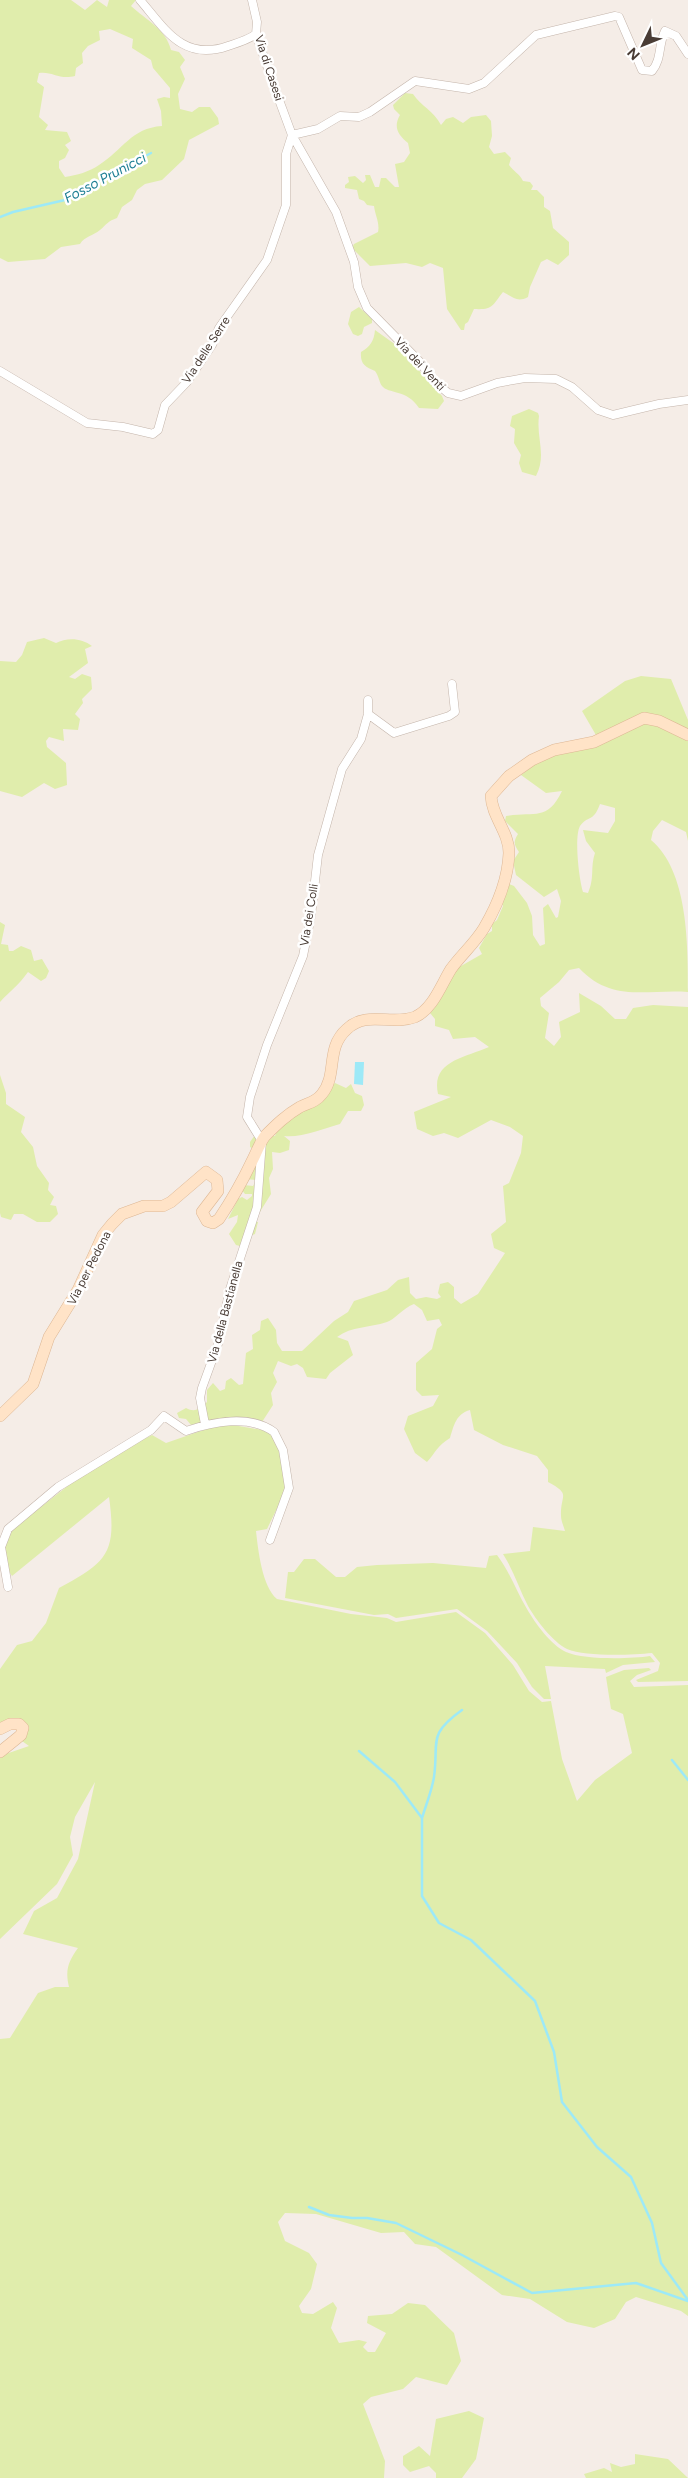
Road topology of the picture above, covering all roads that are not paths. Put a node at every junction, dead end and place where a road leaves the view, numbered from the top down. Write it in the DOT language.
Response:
graph roads {
  1 [pos="140,0"];
  2 [pos="252,0"];
  3 [pos="256,34"];
  4 [pos="688,54"];
  5 [pos="292,135"];
  6 [pos="0,371"];
  7 [pos="688,400"];
  8 [pos="452,684"];
  9 [pos="368,700"];
  10 [pos="368,714"];
  11 [pos="688,735"];
  12 [pos="262,1141"];
  13 [pos="0,1416"];
  14 [pos="205,1424"];
  15 [pos="270,1540"];
  16 [pos="8,1587"];
  17 [pos="0,1729"];
  18 [pos="0,1752"];
  1 -- 3 [label="street"];
  2 -- 3 [label="street, Via di Casesi"];
  3 -- 5 [label="street, Via di Casesi"];
  4 -- 5 [label="street"];
  5 -- 6 [label="street, Via delle Serre"];
  5 -- 7 [label="street, Via dei Venti"];
  8 -- 10 [label="street"];
  9 -- 10 [label="street, Via dei Colli"];
  10 -- 12 [label="street, Via dei Colli"];
  11 -- 12 [label="street"];
  12 -- 13 [label="street, Via per Pedona"];
  12 -- 14 [label="street, Via della Bastianella"];
  14 -- 15 [label="street"];
  14 -- 16 [label="street"];
  17 -- 18 [label="street"];
}
